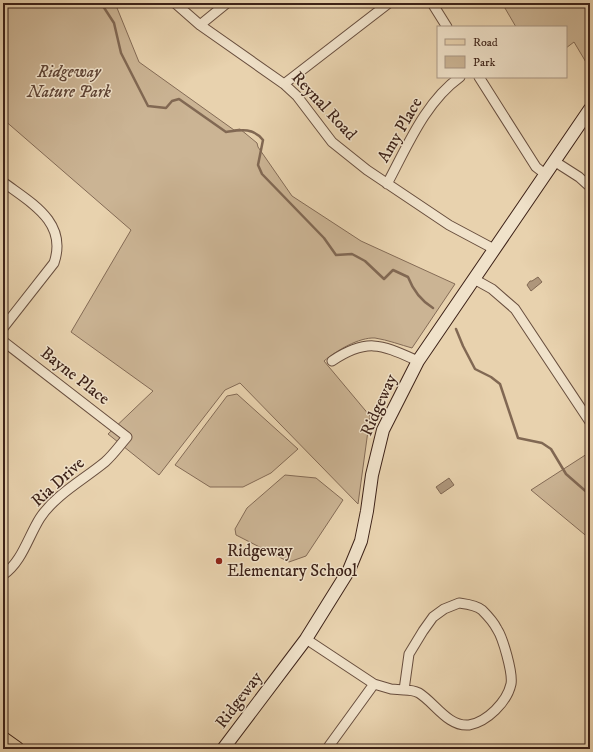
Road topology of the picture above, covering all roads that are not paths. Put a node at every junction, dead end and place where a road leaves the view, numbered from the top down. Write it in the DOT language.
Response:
graph roads {
  1 [pos="175,3"];
  2 [pos="227,3"];
  3 [pos="389,3"];
  4 [pos="432,3"];
  5 [pos="200,25"];
  6 [pos="446,26"];
  7 [pos="459,78"];
  8 [pos="480,78"];
  9 [pos="284,84"];
  10 [pos="590,109"];
  11 [pos="554,161"];
  12 [pos="545,174"];
  13 [pos="3,182"];
  14 [pos="387,184"];
  15 [pos="590,187"];
  16 [pos="494,250"];
  17 [pos="474,279"];
  18 [pos="3,328"];
  19 [pos="3,341"];
  20 [pos="332,361"];
  21 [pos="418,361"];
  22 [pos="590,422"];
  23 [pos="127,436"];
  24 [pos="3,574"];
  25 [pos="306,639"];
  26 [pos="374,684"];
  27 [pos="404,690"];
  28 [pos="3,739"];
  29 [pos="330,748"];
  30 [pos="17,749"];
  31 [pos="223,749"];
  1 -- 5 [label="street, Reynal Road"];
  2 -- 5 [label="street"];
  3 -- 9 [label="street"];
  4 -- 6 [label="street"];
  5 -- 9 [label="street, Reynal Road"];
  7 -- 14 [label="street, Amy Place"];
  8 -- 12 [label="street"];
  9 -- 14 [label="street, Reynal Road"];
  10 -- 11 [label="street, Ridgeway"];
  11 -- 12 [label="street, Ridgeway"];
  11 -- 15 [label="street"];
  12 -- 16 [label="street, Ridgeway"];
  13 -- 18 [label="street"];
  14 -- 16 [label="street, Reynal Road"];
  16 -- 17 [label="street, Ridgeway"];
  17 -- 21 [label="street, Ridgeway"];
  17 -- 22 [label="street"];
  19 -- 23 [label="street, Bayne Place"];
  20 -- 21 [label="street"];
  21 -- 25 [label="street, Ridgeway"];
  23 -- 24 [label="street, Ria Drive"];
  25 -- 26 [label="street"];
  25 -- 31 [label="street, Ridgeway"];
  26 -- 27 [label="street"];
  26 -- 29 [label="street"];
  27 -- 27 [label="street"];
  28 -- 30 [label="main road"];
}
